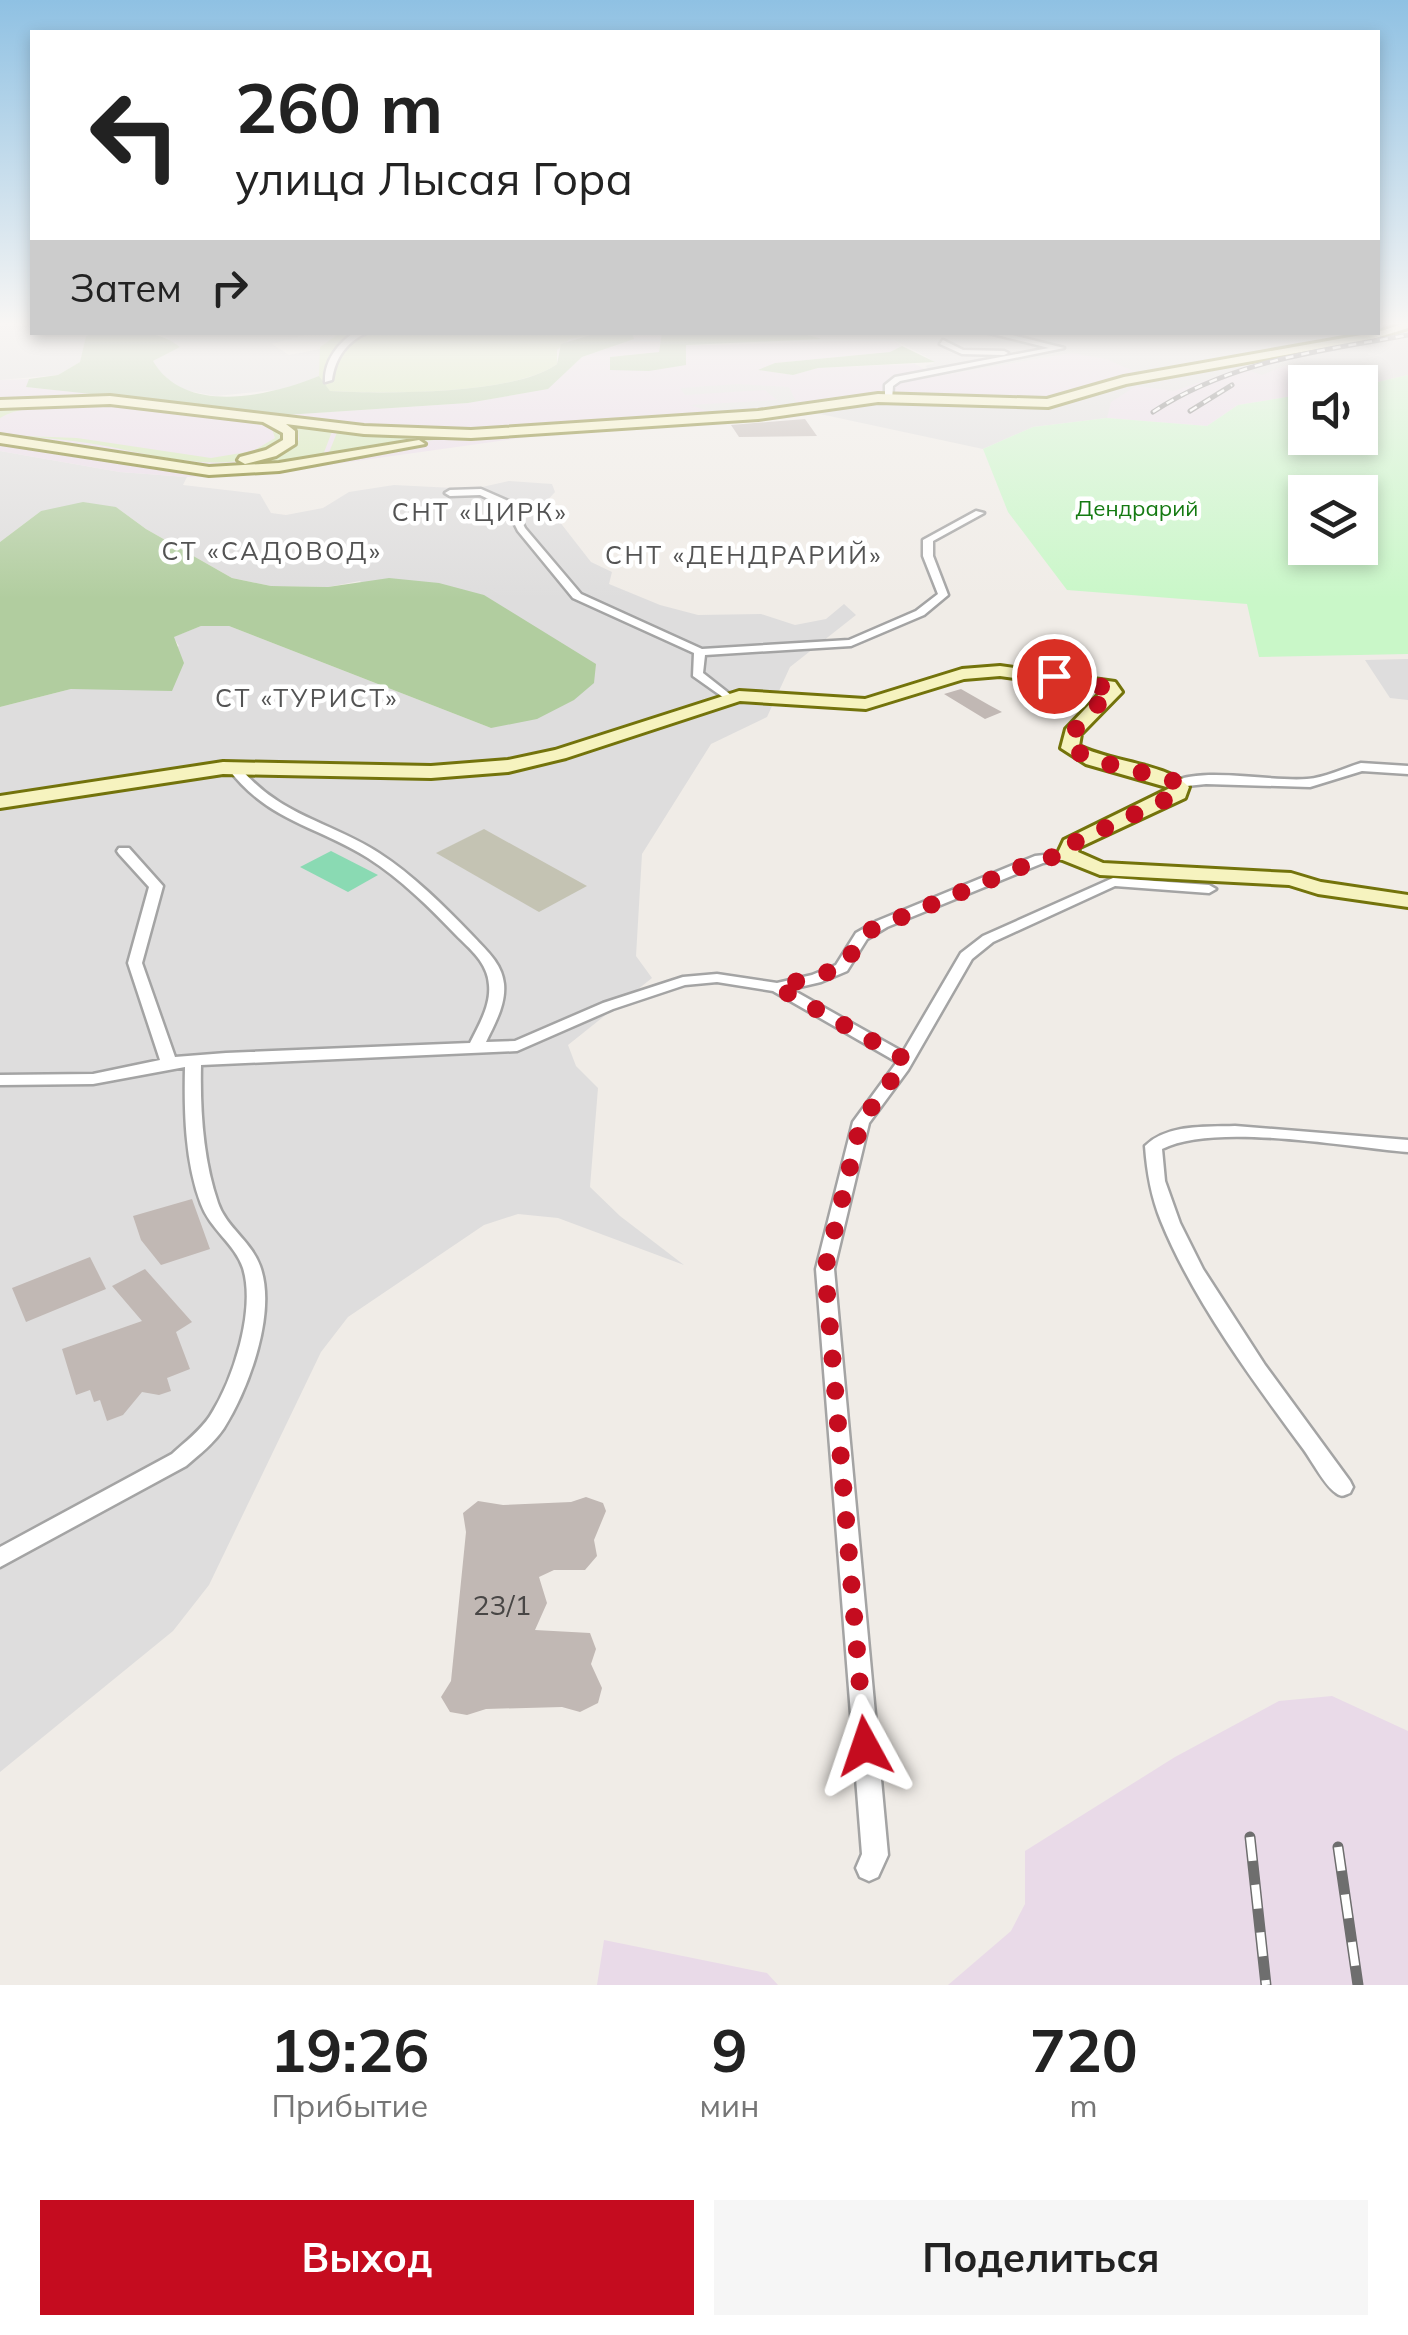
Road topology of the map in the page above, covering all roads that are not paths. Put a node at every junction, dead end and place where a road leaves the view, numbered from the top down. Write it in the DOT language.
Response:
graph roads {
  1 [pos="241,415"];
  2 [pos="253,415"];
  3 [pos="761,415"];
  4 [pos="521,430"];
  5 [pos="0,440"];
  6 [pos="117,456"];
  7 [pos="450,494"];
  8 [pos="979,513"];
  9 [pos="700,652"];
  10 [pos="728,697"];
  11 [pos="233,768"];
  12 [pos="1408,770"];
  13 [pos="1177,783"];
  14 [pos="0,802"];
  15 [pos="124,852"];
  16 [pos="1067,855"];
  17 [pos="1209,889"];
  18 [pos="1408,901"];
  19 [pos="777,987"];
  20 [pos="475,1049"];
  21 [pos="192,1060"];
  22 [pos="906,1060"];
  23 [pos="169,1063"];
  24 [pos="0,1080"];
  25 [pos="1408,1146"];
  26 [pos="1343,1487"];
  27 [pos="0,1558"];
  28 [pos="869,1868"];
  1 -- 6 [label="main road"];
  2 -- 4 [label="main road"];
  3 -- 4 [label="main road"];
  4 -- 6 [label="main road"];
  5 -- 6 [label="main road"];
  7 -- 9 [label="street"];
  8 -- 9 [label="street"];
  9 -- 10 [label="street"];
  10 -- 11 [label="main road"];
  10 -- 13 [label="main road"];
  11 -- 14 [label="main road"];
  11 -- 20 [label="street"];
  12 -- 13 [label="street"];
  13 -- 16 [label="main road"];
  15 -- 23 [label="street"];
  16 -- 18 [label="main road"];
  16 -- 19 [label="street"];
  17 -- 22 [label="street"];
  19 -- 20 [label="street"];
  19 -- 22 [label="street"];
  20 -- 21 [label="street"];
  21 -- 23 [label="street"];
  21 -- 27 [label="street"];
  22 -- 28 [label="street"];
  23 -- 24 [label="street"];
  25 -- 26 [label="street"];
}
